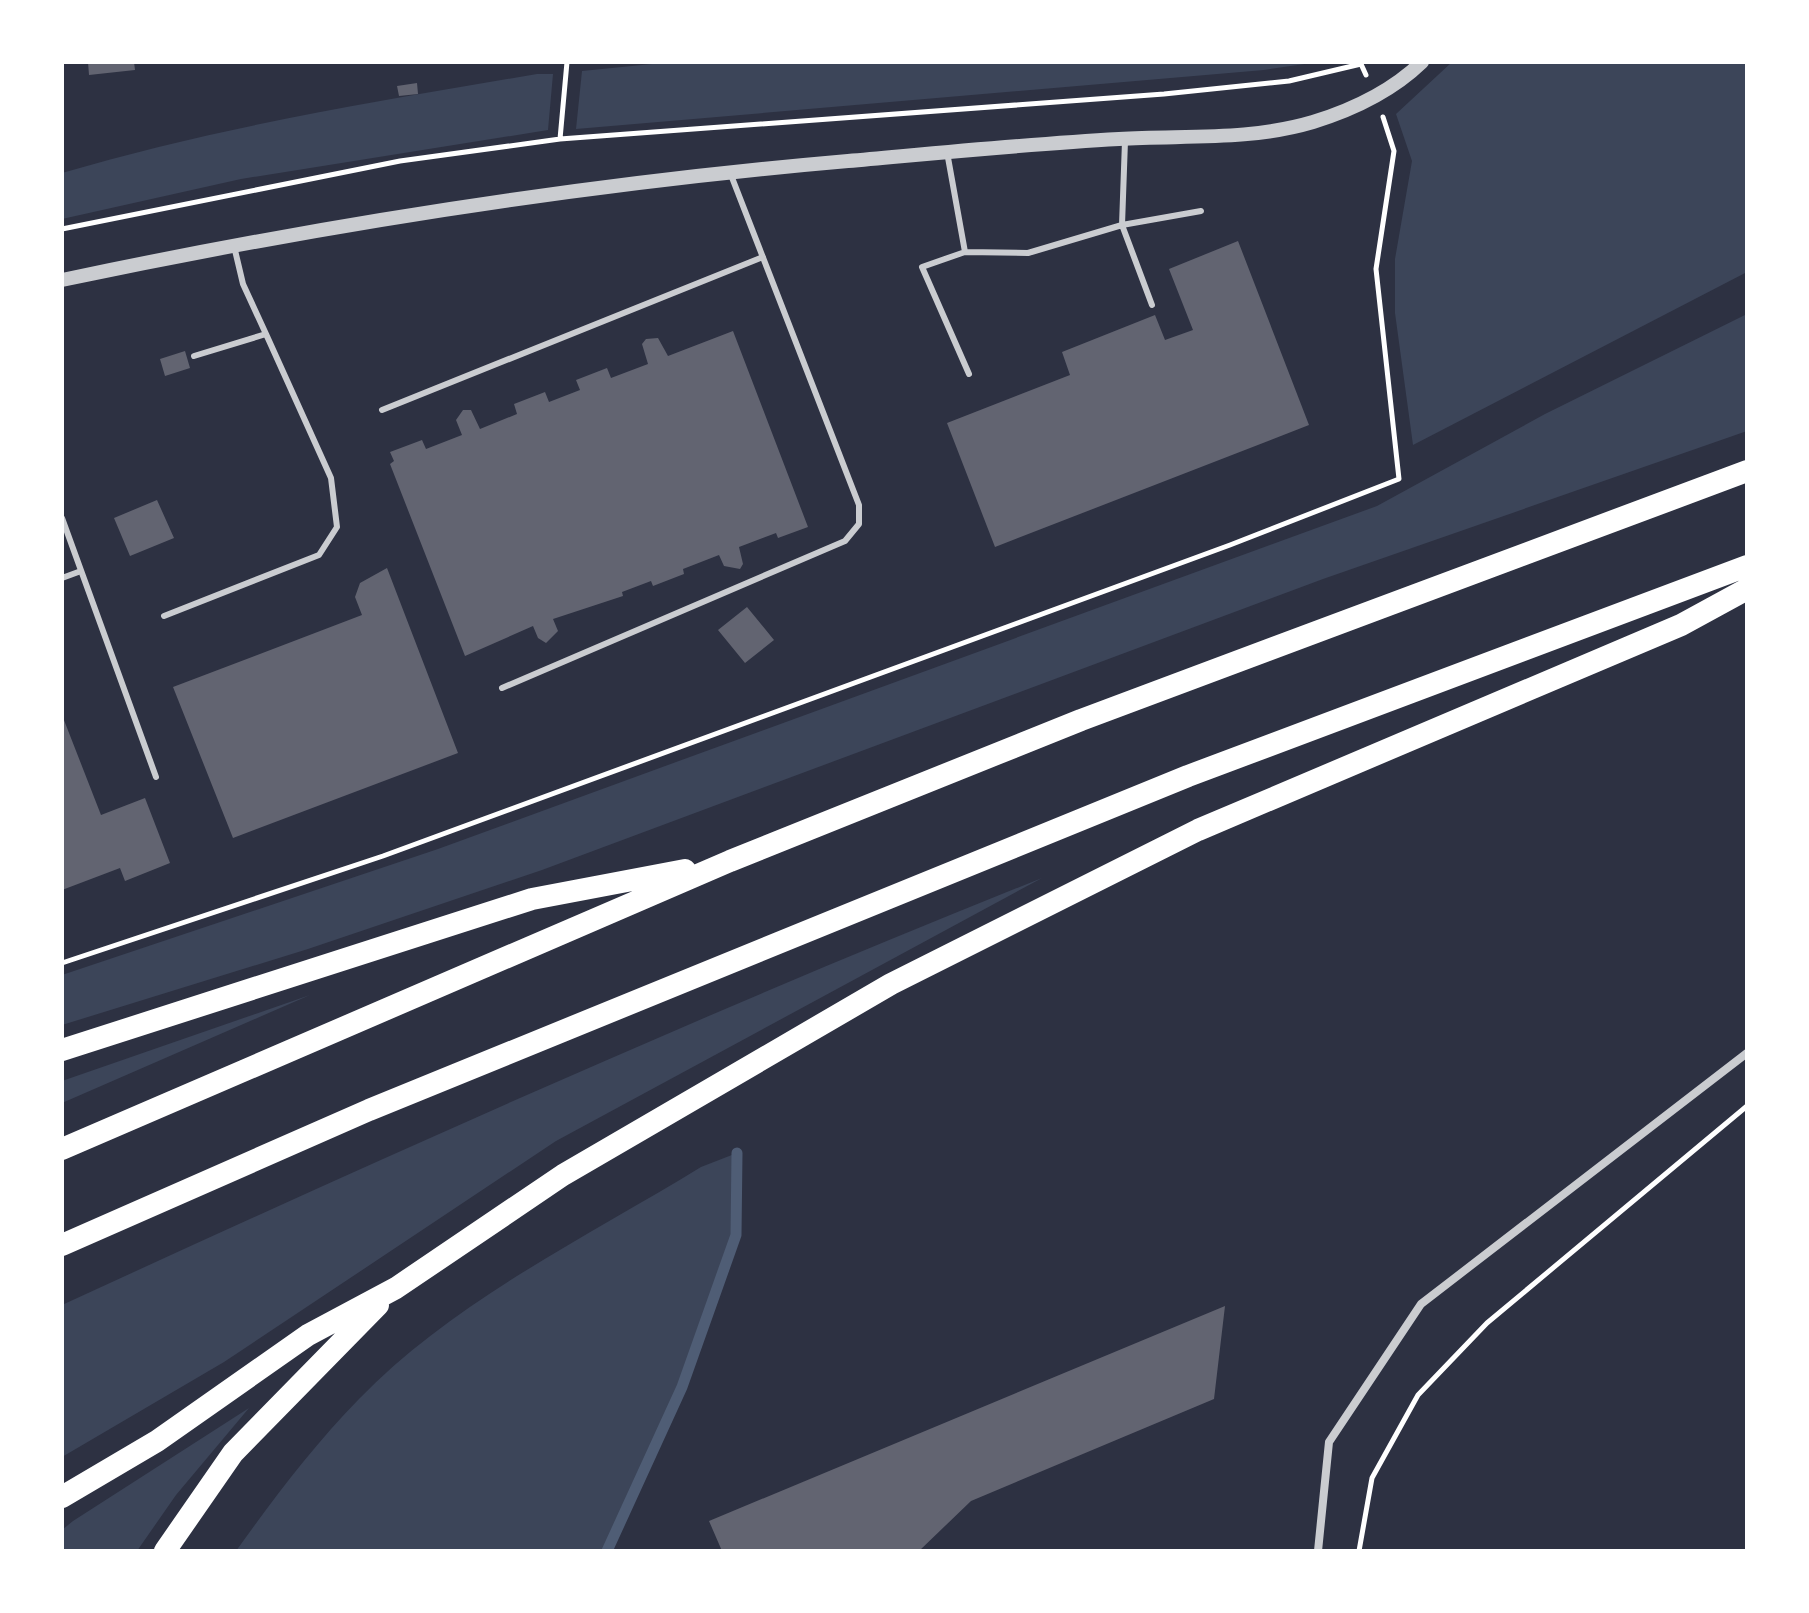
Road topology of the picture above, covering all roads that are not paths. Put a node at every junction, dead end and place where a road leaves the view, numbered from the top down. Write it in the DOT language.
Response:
graph roads {
  1 [pos="1422,62"];
  2 [pos="1125,138"];
  3 [pos="947,152"];
  4 [pos="729,171"];
  5 [pos="1201,211"];
  6 [pos="1122,225"];
  7 [pos="234,244"];
  8 [pos="965,252"];
  9 [pos="763,257"];
  10 [pos="62,280"];
  11 [pos="1152,305"];
  12 [pos="266,334"];
  13 [pos="194,356"];
  14 [pos="969,374"];
  15 [pos="382,410"];
  16 [pos="1747,471"];
  17 [pos="62,518"];
  18 [pos="1747,566"];
  19 [pos="81,571"];
  20 [pos="62,578"];
  21 [pos="1747,589"];
  22 [pos="164,616"];
  23 [pos="502,688"];
  24 [pos="156,777"];
  25 [pos="730,861"];
  26 [pos="62,1050"];
  27 [pos="1747,1053"];
  28 [pos="62,1149"];
  29 [pos="62,1245"];
  30 [pos="396,1288"];
  31 [pos="62,1497"];
  32 [pos="165,1551"];
  33 [pos="1318,1551"];
  1 -- 2 [label="street"];
  2 -- 3 [label="street"];
  2 -- 6 [label="lane"];
  3 -- 4 [label="street"];
  3 -- 8 [label="lane"];
  4 -- 7 [label="street"];
  4 -- 9 [label="lane"];
  5 -- 6 [label="lane"];
  6 -- 8 [label="lane"];
  6 -- 11 [label="lane"];
  7 -- 10 [label="street"];
  7 -- 12 [label="lane"];
  8 -- 14 [label="lane"];
  9 -- 15 [label="lane"];
  9 -- 23 [label="lane"];
  12 -- 13 [label="lane"];
  12 -- 22 [label="lane"];
  16 -- 25 [label="highway"];
  17 -- 19 [label="lane"];
  18 -- 29 [label="highway"];
  19 -- 20 [label="lane"];
  19 -- 24 [label="lane"];
  21 -- 30 [label="highway"];
  25 -- 26 [label="highway"];
  25 -- 28 [label="highway"];
  27 -- 33 [label="street"];
  30 -- 31 [label="highway"];
  30 -- 32 [label="highway"];
}
